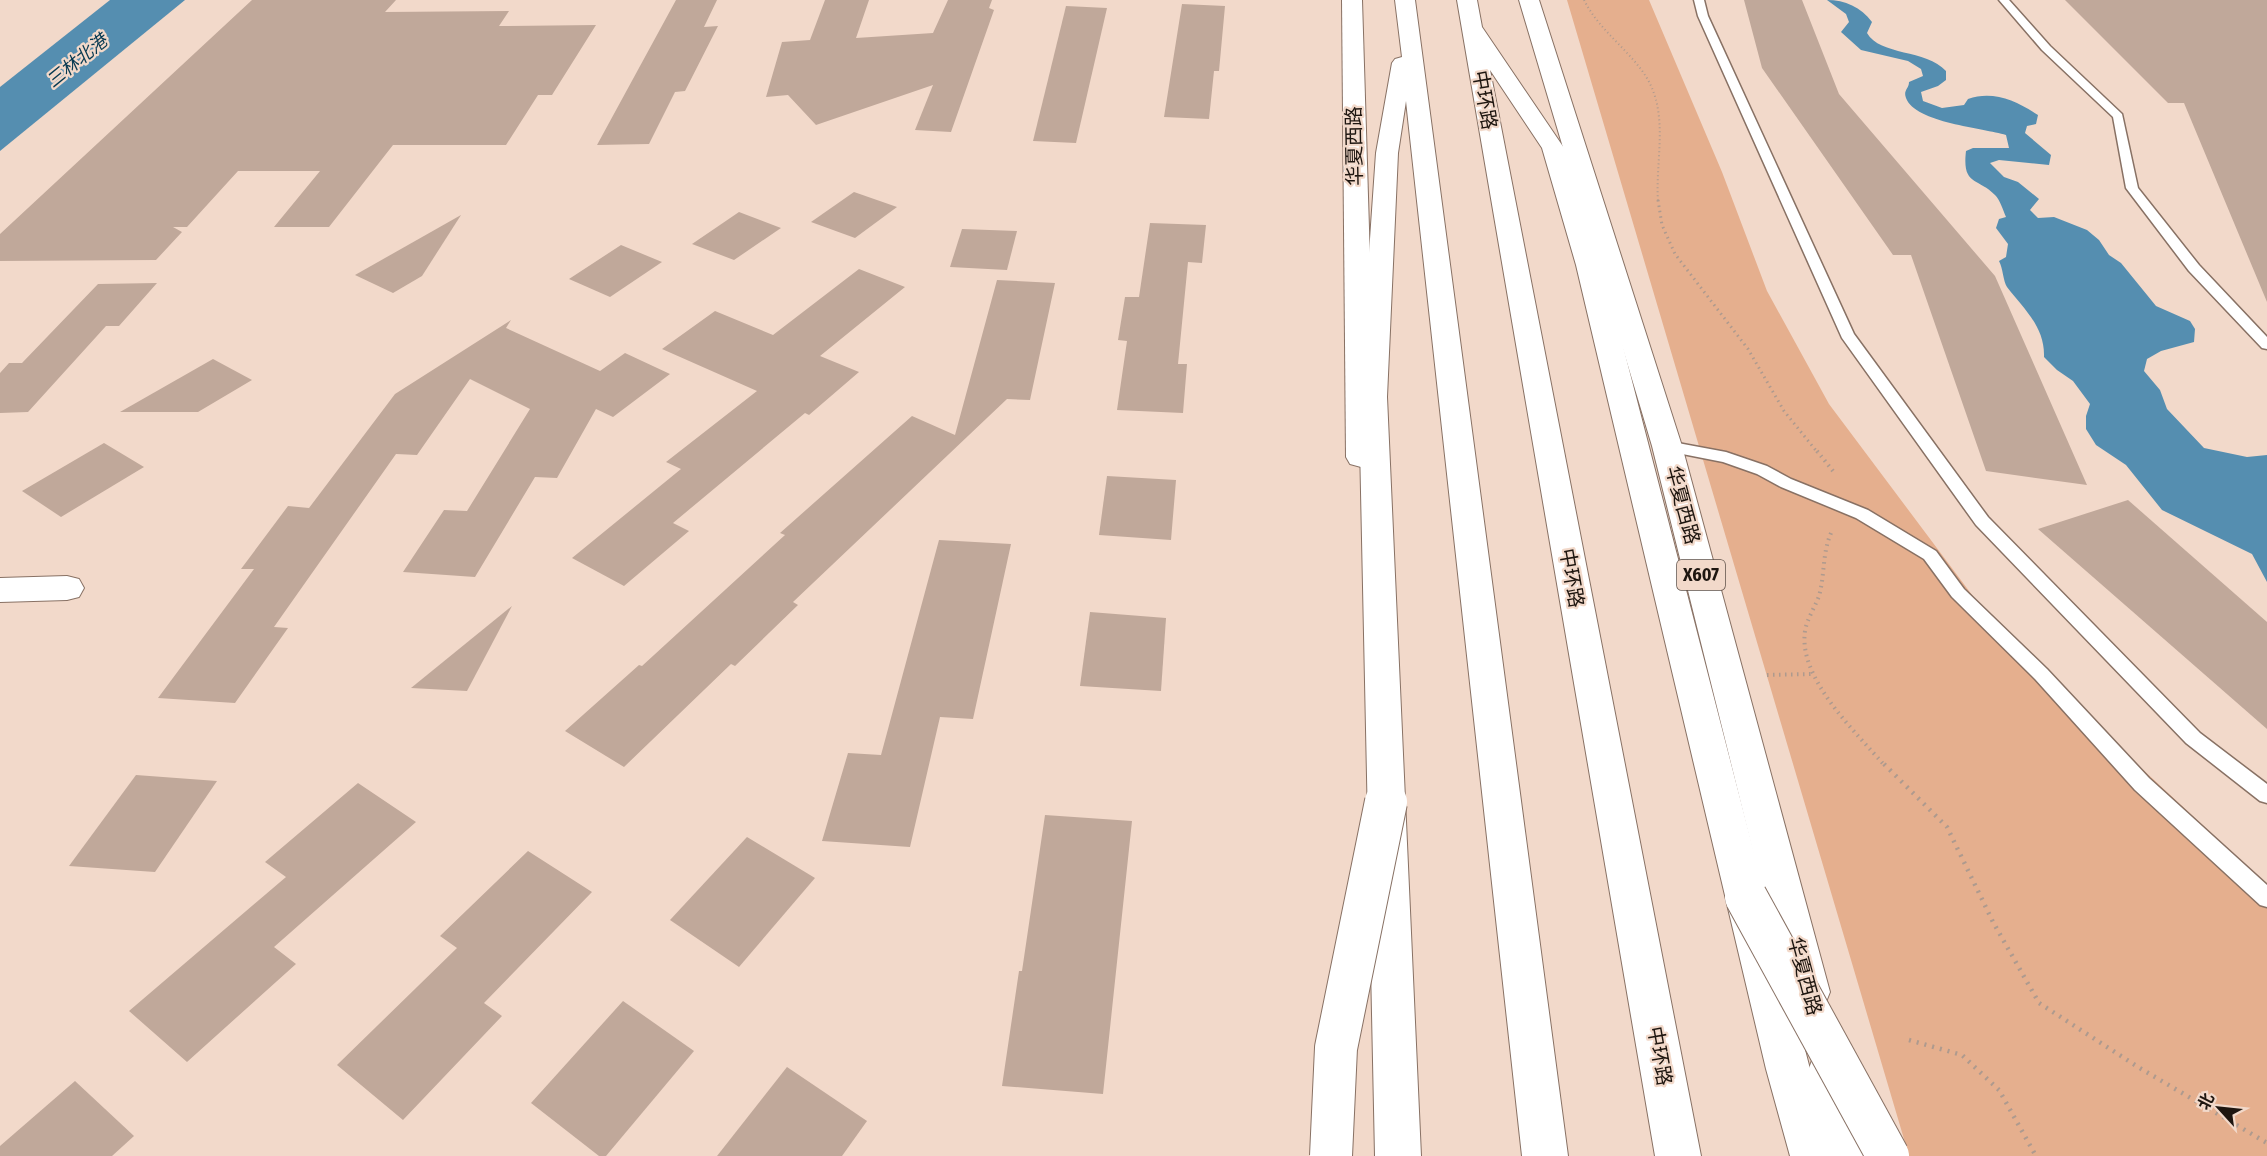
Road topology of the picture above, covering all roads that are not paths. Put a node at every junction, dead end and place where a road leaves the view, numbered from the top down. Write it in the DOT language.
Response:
graph roads {
  1 [pos="1352,0"];
  2 [pos="1529,0"];
  3 [pos="1699,0"];
  4 [pos="2004,0"];
  5 [pos="1406,13"];
  6 [pos="1469,14"];
  7 [pos="2267,345"];
  8 [pos="1667,446"];
  9 [pos="67,588"];
  10 [pos="0,590"];
  11 [pos="2267,795"];
  12 [pos="1386,802"];
  13 [pos="1746,897"];
  14 [pos="2267,898"];
  15 [pos="1331,1156"];
  16 [pos="1385,1156"];
  17 [pos="1398,1156"];
  18 [pos="1545,1156"];
  19 [pos="1678,1156"];
  20 [pos="1813,1156"];
  21 [pos="1852,1156"];
  22 [pos="1888,1156"];
  1 -- 16 [label="main road, 华夏西路"];
  2 -- 8 [label="main road, 华夏西路 / X607"];
  3 -- 11 [label="lane"];
  4 -- 7 [label="lane"];
  5 -- 12 [label="main road"];
  5 -- 18 [label="main road"];
  6 -- 13 [label="main road"];
  6 -- 19 [label="main road, 中环路"];
  8 -- 14 [label="lane"];
  8 -- 21 [label="main road, 华夏西路 / X607"];
  9 -- 10 [label="main road"];
  12 -- 15 [label="main road, bridge"];
  12 -- 17 [label="main road, bridge"];
  13 -- 20 [label="main road, bridge"];
  13 -- 22 [label="main road, bridge"];
}
